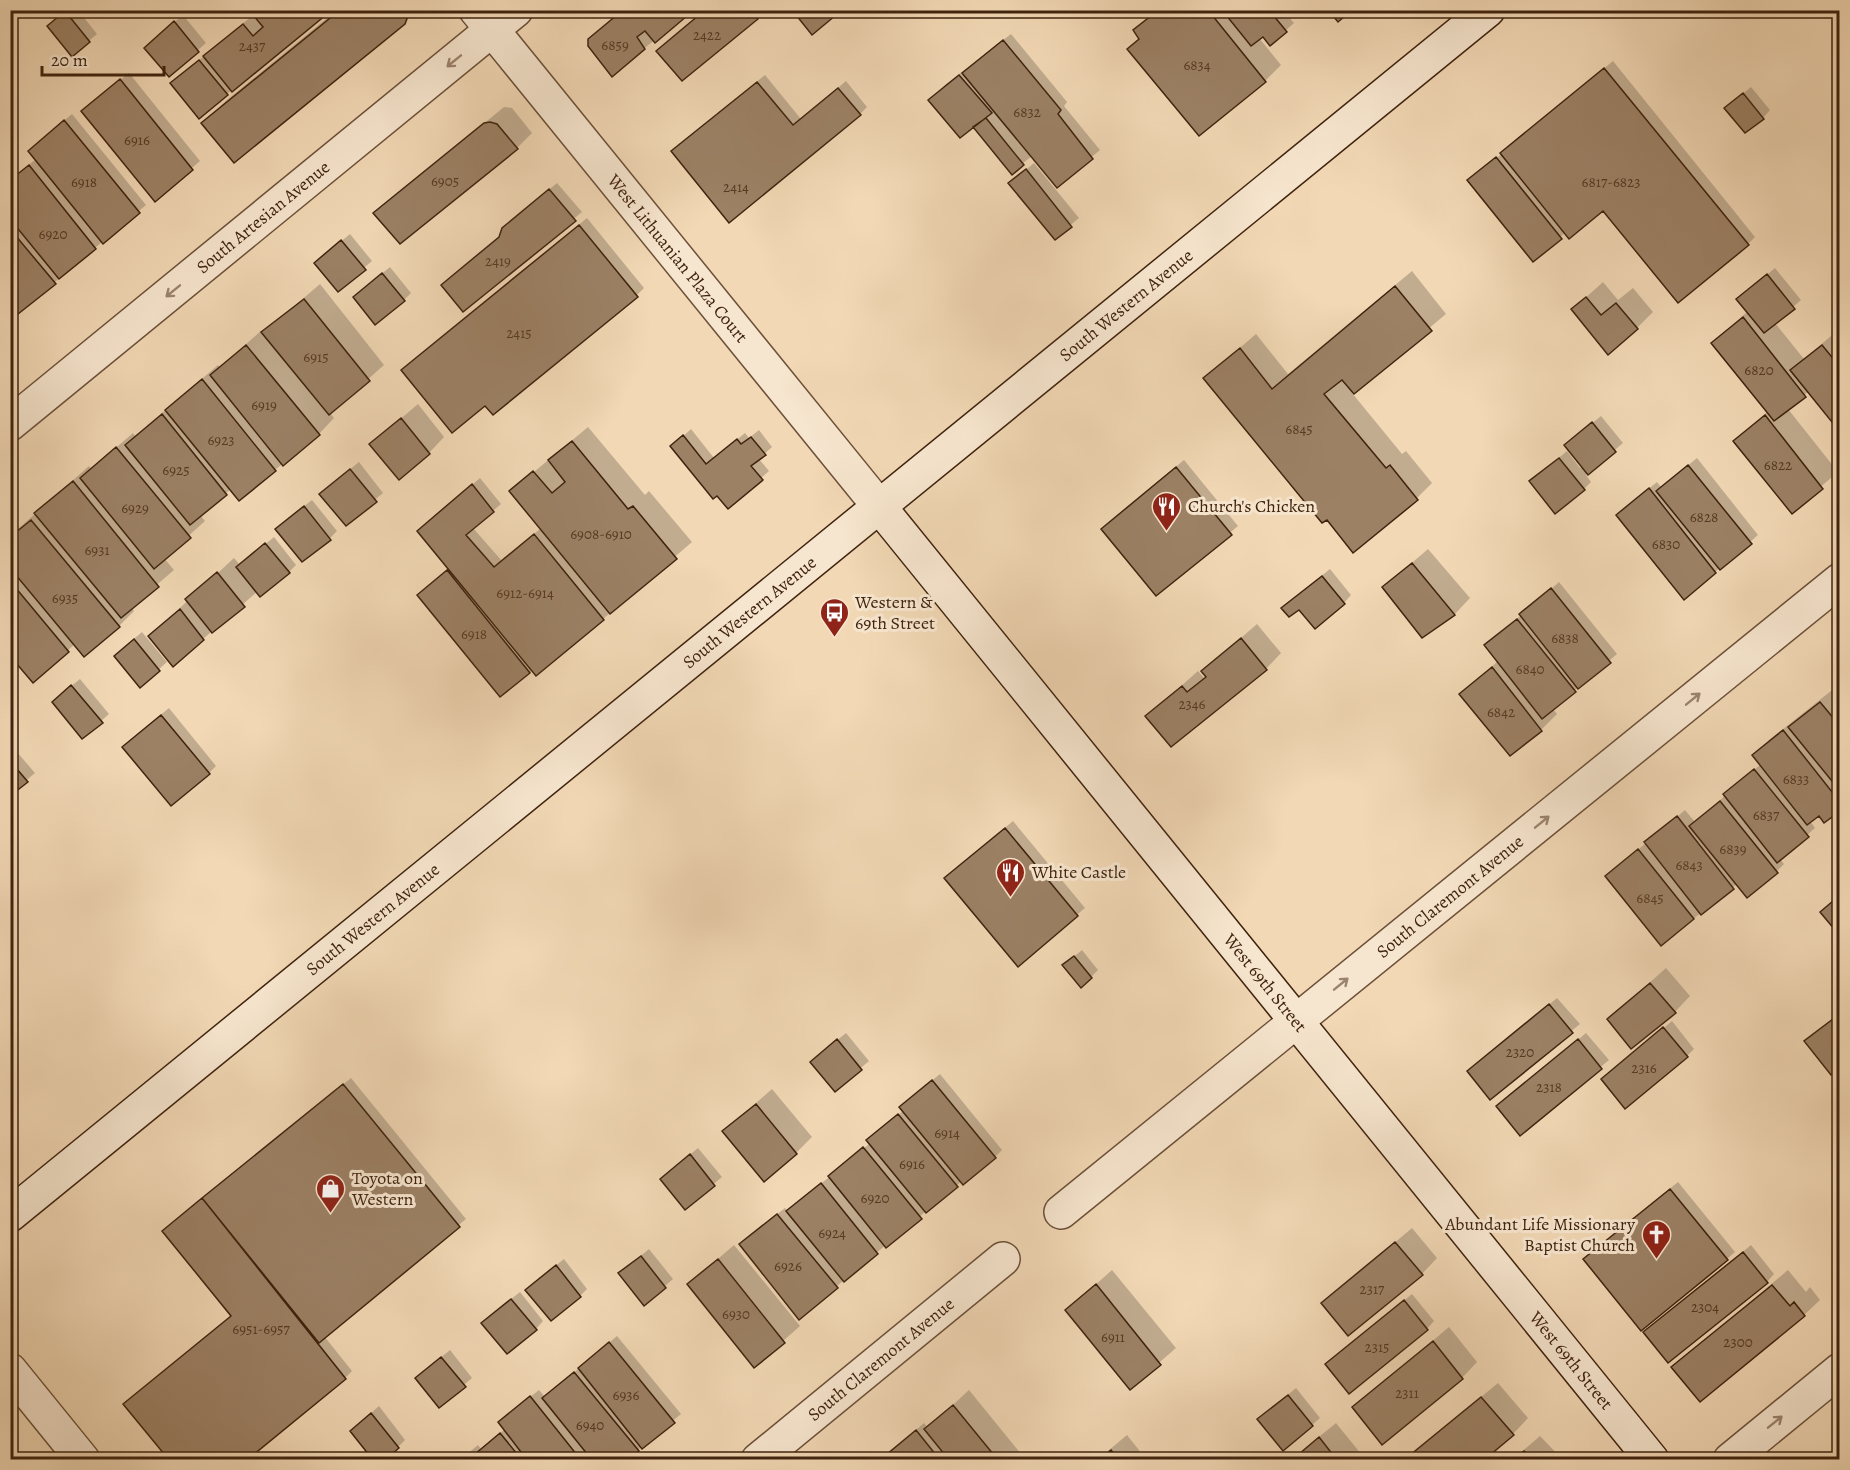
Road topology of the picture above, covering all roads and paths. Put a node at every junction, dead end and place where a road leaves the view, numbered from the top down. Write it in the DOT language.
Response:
graph roads {
  1 [pos="1488,10"];
  2 [pos="495,17"];
  3 [pos="10,424"];
  4 [pos="878,505"];
  5 [pos="1839,580"];
  6 [pos="1296,1021"];
  7 [pos="1061,1212"];
  8 [pos="10,1215"];
  9 [pos="1003,1259"];
  10 [pos="10,1370"];
  11 [pos="1839,1370"];
  12 [pos="83,1460"];
  13 [pos="758,1460"];
  14 [pos="1652,1460"];
  15 [pos="1730,1460"];
  1 -- 4 [label="street, South Western Avenue"];
  2 -- 3 [label="street, South Artesian Avenue, one-way"];
  2 -- 4 [label="street, West Lithuanian Plaza Court"];
  4 -- 6 [label="street, West 69th Street"];
  4 -- 8 [label="street, South Western Avenue"];
  6 -- 5 [label="street, South Claremont Avenue, one-way"];
  6 -- 7 [label="street, South Claremont Avenue"];
  6 -- 14 [label="street, West 69th Street"];
  9 -- 13 [label="street, South Claremont Avenue"];
  10 -- 12 [label="street"];
  15 -- 11 [label="street, one-way"];
}
